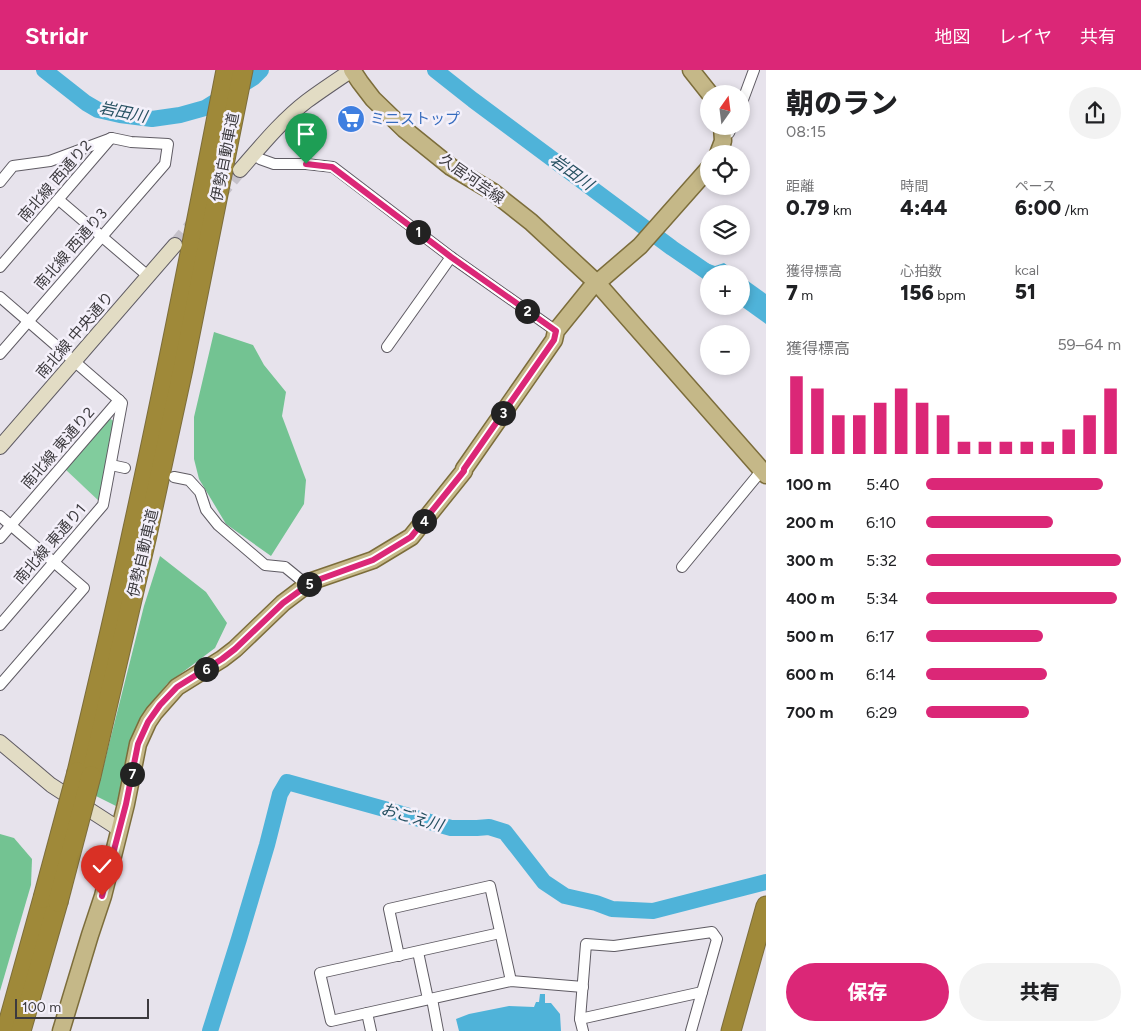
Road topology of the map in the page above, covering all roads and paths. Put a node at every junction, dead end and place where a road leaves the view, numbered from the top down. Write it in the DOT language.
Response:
graph roads {
  1 [pos="226,70"];
  2 [pos="243,70"];
  3 [pos="352,70"];
  4 [pos="691,70"];
  5 [pos="754,70"];
  6 [pos="703,85"];
  7 [pos="748,85"];
  8 [pos="112,138"];
  9 [pos="220,142"];
  10 [pos="254,154"];
  11 [pos="240,170"];
  12 [pos="700,178"];
  13 [pos="0,182"];
  14 [pos="59,200"];
  15 [pos="102,237"];
  16 [pos="175,245"];
  17 [pos="451,257"];
  18 [pos="0,267"];
  19 [pos="148,276"];
  20 [pos="598,284"];
  21 [pos="0,297"];
  22 [pos="28,322"];
  23 [pos="556,331"];
  24 [pos="387,348"];
  25 [pos="0,354"];
  26 [pos="74,361"];
  27 [pos="119,400"];
  28 [pos="0,447"];
  29 [pos="111,465"];
  30 [pos="125,468"];
  31 [pos="764,473"];
  32 [pos="174,477"];
  33 [pos="0,516"];
  34 [pos="11,525"];
  35 [pos="0,538"];
  36 [pos="54,562"];
  37 [pos="682,567"];
  38 [pos="307,585"];
  39 [pos="0,625"];
  40 [pos="0,685"];
  41 [pos="0,742"];
  42 [pos="119,829"];
  43 [pos="51,900"];
  44 [pos="764,912"];
  45 [pos="500,933"];
  46 [pos="418,952"];
  47 [pos="399,956"];
  48 [pos="511,981"];
  49 [pos="582,987"];
  50 [pos="702,992"];
  51 [pos="430,999"];
  52 [pos="368,1012"];
  53 [pos="580,1019"];
  54 [pos="6,1031"];
  55 [pos="21,1031"];
  56 [pos="61,1031"];
  57 [pos="371,1031"];
  58 [pos="438,1031"];
  59 [pos="583,1031"];
  60 [pos="691,1031"];
  61 [pos="731,1031"];
  1 -- 9 [label="highway, 伊勢自動車道"];
  2 -- 9 [label="highway, 伊勢自動車道"];
  3 -- 10 [label="street"];
  3 -- 20 [label="main road, 久居河芸線"];
  4 -- 6 [label="main road"];
  5 -- 7 [label="street"];
  8 -- 13 [label="street"];
  8 -- 14 [label="street, 南北線 西通り2"];
  8 -- 15 [label="street, 南北線 西通り3"];
  9 -- 43 [label="highway, 伊勢自動車道, bridge"];
  10 -- 11 [label="street"];
  10 -- 17 [label="street"];
  12 -- 20 [label="main road"];
  14 -- 15 [label="street"];
  14 -- 18 [label="street, 南北線 西通り2"];
  15 -- 19 [label="street"];
  15 -- 22 [label="street, 南北線 西通り3"];
  16 -- 19 [label="street, 南北線 中央通り"];
  17 -- 23 [label="street"];
  17 -- 24 [label="street"];
  19 -- 26 [label="street, 南北線 中央通り"];
  20 -- 23 [label="main road"];
  20 -- 31 [label="main road, 久居河芸線"];
  21 -- 22 [label="street"];
  22 -- 25 [label="street, 南北線 西通り3"];
  22 -- 26 [label="street"];
  23 -- 38 [label="main road"];
  26 -- 27 [label="street"];
  26 -- 28 [label="street, 南北線 中央通り"];
  27 -- 29 [label="street"];
  27 -- 34 [label="street, 南北線 東通り2"];
  29 -- 30 [label="street"];
  29 -- 36 [label="street, 南北線 東通り1"];
  31 -- 37 [label="street"];
  32 -- 38 [label="street"];
  33 -- 34 [label="street"];
  34 -- 35 [label="street, 南北線 東通り2"];
  34 -- 36 [label="street"];
  36 -- 39 [label="street, 南北線 東通り1"];
  36 -- 40 [label="street"];
  38 -- 42 [label="main road"];
  41 -- 42 [label="street"];
  42 -- 56 [label="main road"];
  43 -- 54 [label="highway, 伊勢自動車道"];
  43 -- 55 [label="highway, 伊勢自動車道"];
  44 -- 61 [label="highway"];
  45 -- 46 [label="street"];
  45 -- 47 [label="street"];
  45 -- 48 [label="street"];
  46 -- 47 [label="street"];
  46 -- 51 [label="street"];
  47 -- 52 [label="street"];
  48 -- 49 [label="street"];
  48 -- 51 [label="street"];
  49 -- 50 [label="street"];
  49 -- 53 [label="street"];
  50 -- 53 [label="street"];
  50 -- 60 [label="street"];
  51 -- 52 [label="street"];
  51 -- 58 [label="street"];
  52 -- 57 [label="street"];
  53 -- 59 [label="street"];
}
